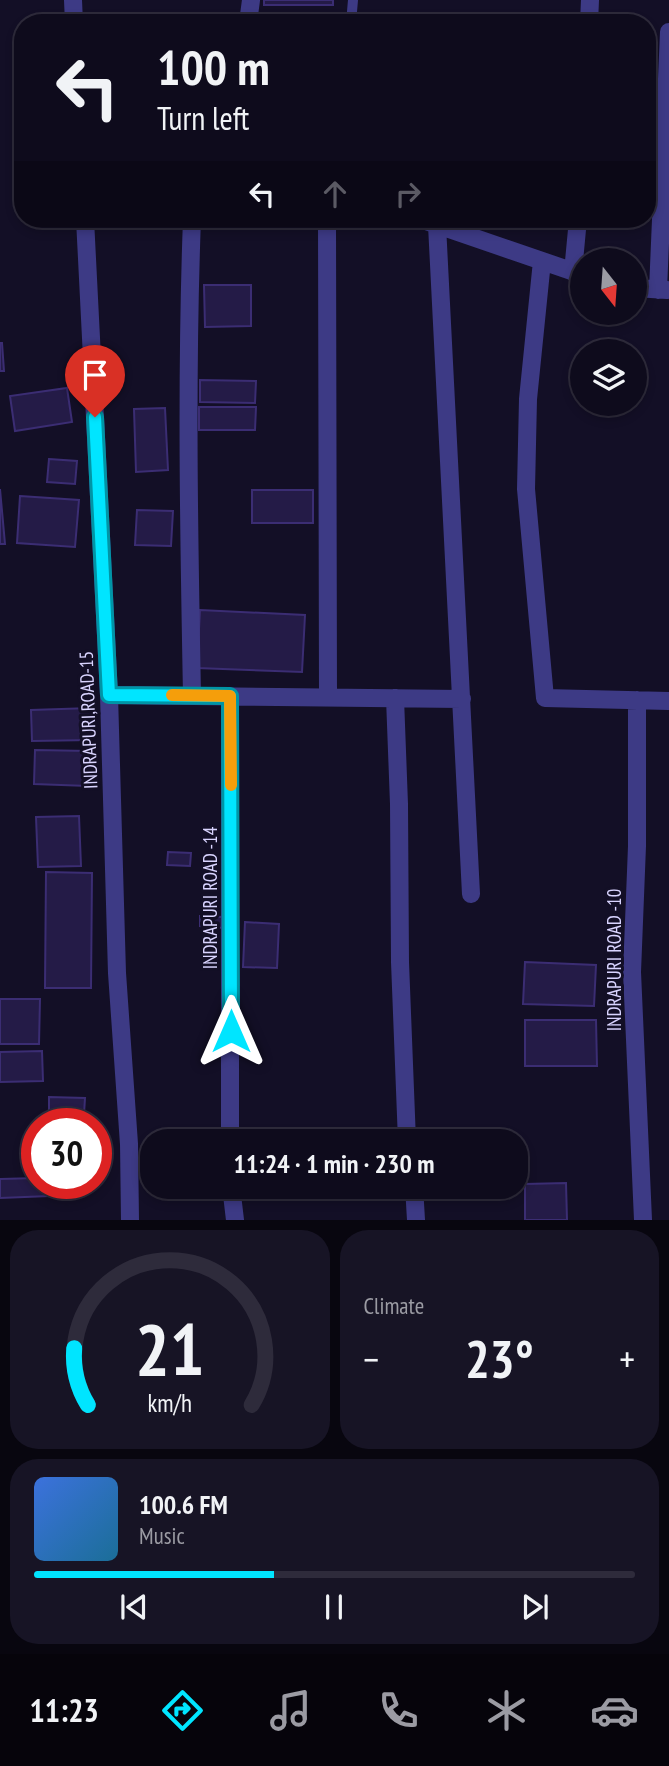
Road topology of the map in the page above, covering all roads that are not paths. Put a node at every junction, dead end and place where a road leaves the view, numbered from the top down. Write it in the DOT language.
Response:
graph roads {
  1 [pos="669,32"];
  2 [pos="85,228"];
  3 [pos="192,228"];
  4 [pos="327,228"];
  5 [pos="428,228"];
  6 [pos="445,228"];
  7 [pos="578,228"];
  8 [pos="578,248"];
  9 [pos="541,261"];
  10 [pos="570,270"];
  11 [pos="663,290"];
  12 [pos="109,695"];
  13 [pos="192,695"];
  14 [pos="230,696"];
  15 [pos="328,697"];
  16 [pos="395,698"];
  17 [pos="462,699"];
  18 [pos="637,700"];
  19 [pos="669,701"];
  20 [pos="471,894"];
  21 [pos="230,1129"];
  22 [pos="407,1129"];
  23 [pos="233,1199"];
  24 [pos="415,1199"];
  25 [pos="130,1220"];
  26 [pos="235,1220"];
  27 [pos="416,1220"];
  28 [pos="643,1220"];
  1 -- 11 [label="street"];
  2 -- 12 [label="street, INDRAPURI,ROAD-15"];
  3 -- 13 [label="street"];
  4 -- 15 [label="street"];
  5 -- 17 [label="street"];
  6 -- 9 [label="street"];
  7 -- 8 [label="street"];
  9 -- 10 [label="street"];
  9 -- 18 [label="street"];
  12 -- 13 [label="street"];
  12 -- 25 [label="street, INDRAPURI,ROAD-15"];
  13 -- 14 [label="street"];
  14 -- 15 [label="street"];
  14 -- 21 [label="street, INDRAPURI ROAD -14"];
  15 -- 16 [label="street"];
  16 -- 17 [label="street"];
  16 -- 22 [label="street"];
  17 -- 20 [label="street"];
  18 -- 19 [label="street"];
  18 -- 28 [label="street, INDRAPURI ROAD -10"];
  23 -- 26 [label="street"];
  24 -- 27 [label="street"];
}
